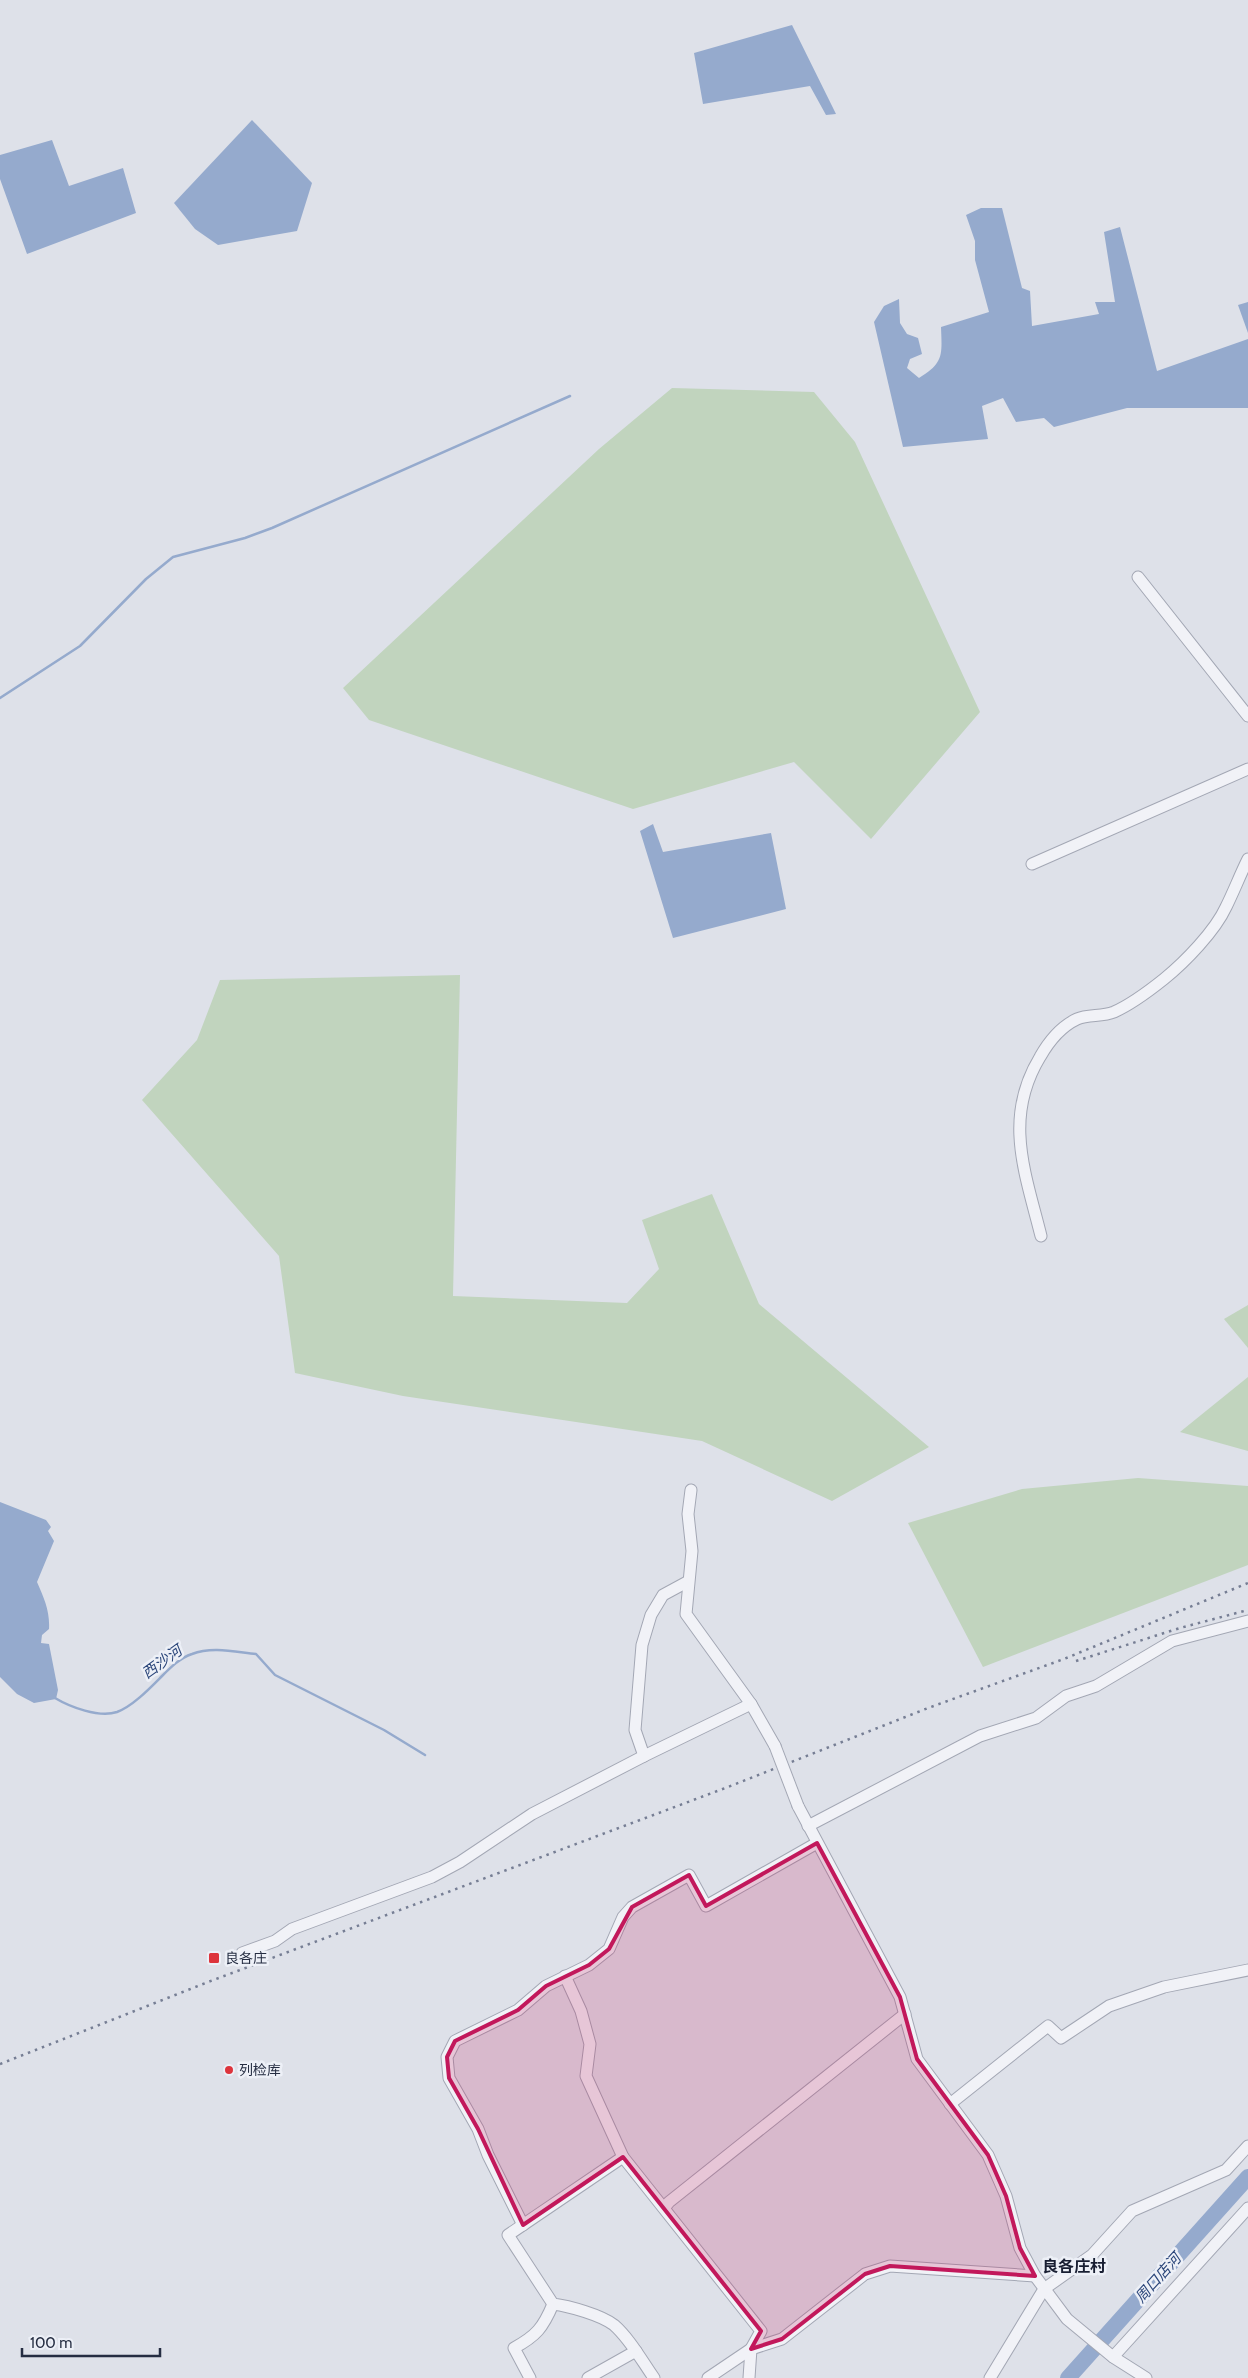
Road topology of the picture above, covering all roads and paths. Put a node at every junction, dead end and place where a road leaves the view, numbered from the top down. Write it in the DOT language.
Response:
graph roads {
  1 [pos="1138,577"];
  2 [pos="1248,716"];
  3 [pos="1248,769"];
  4 [pos="1248,859"];
  5 [pos="1032,864"];
  6 [pos="1041,1236"];
  7 [pos="691,1490"];
  8 [pos="688,1582"];
  9 [pos="1248,1621"];
  10 [pos="751,1704"];
  11 [pos="644,1756"];
  12 [pos="808,1826"];
  13 [pos="817,1843"];
  14 [pos="242,1953"];
  15 [pos="1248,1970"];
  16 [pos="566,1976"];
  17 [pos="904,2014"];
  18 [pos="950,2104"];
  19 [pos="1248,2146"];
  20 [pos="623,2157"];
  21 [pos="665,2207"];
  22 [pos="1248,2208"];
  23 [pos="523,2225"];
  24 [pos="1035,2276"];
  25 [pos="1044,2289"];
  26 [pos="553,2304"];
  27 [pos="751,2349"];
  28 [pos="636,2351"];
  29 [pos="1113,2357"];
  30 [pos="530,2378"];
  31 [pos="588,2378"];
  32 [pos="654,2378"];
  33 [pos="708,2378"];
  34 [pos="749,2378"];
  35 [pos="990,2378"];
  36 [pos="1146,2378"];
  1 -- 2 [label="street"];
  3 -- 5 [label="street"];
  4 -- 6 [label="street"];
  7 -- 8 [label="street"];
  8 -- 10 [label="street"];
  8 -- 11 [label="street"];
  9 -- 12 [label="street"];
  10 -- 11 [label="street"];
  10 -- 12 [label="street, bridge"];
  11 -- 14 [label="street"];
  12 -- 13 [label="street"];
  13 -- 16 [label="street"];
  13 -- 17 [label="street"];
  15 -- 18 [label="street"];
  16 -- 20 [label="street"];
  16 -- 23 [label="street"];
  17 -- 18 [label="street"];
  17 -- 21 [label="street"];
  18 -- 24 [label="street"];
  19 -- 25 [label="street"];
  20 -- 21 [label="street"];
  20 -- 23 [label="street"];
  21 -- 27 [label="street"];
  22 -- 29 [label="street"];
  23 -- 26 [label="street"];
  24 -- 25 [label="street"];
  24 -- 27 [label="street"];
  25 -- 29 [label="street"];
  25 -- 35 [label="street"];
  26 -- 28 [label="street"];
  26 -- 30 [label="street"];
  27 -- 33 [label="street"];
  27 -- 34 [label="street"];
  28 -- 31 [label="street"];
  28 -- 32 [label="street"];
  29 -- 36 [label="street"];
}
